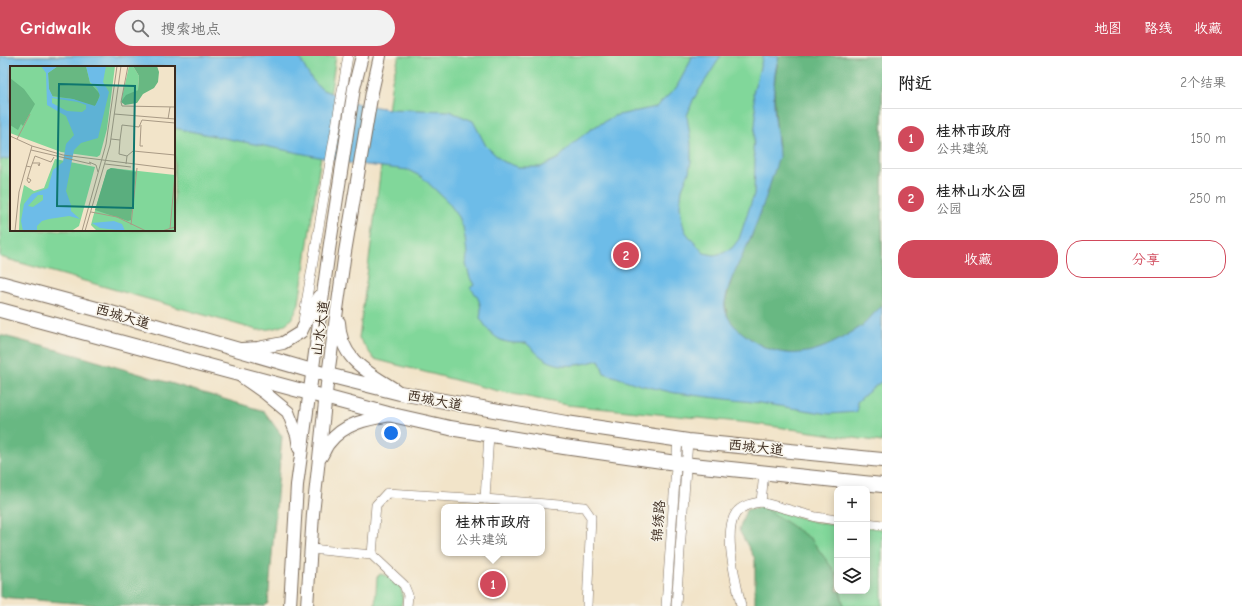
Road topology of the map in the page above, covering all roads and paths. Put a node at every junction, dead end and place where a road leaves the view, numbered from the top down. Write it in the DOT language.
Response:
graph roads {
  1 [pos="348,56"];
  2 [pos="362,56"];
  3 [pos="380,56"];
  4 [pos="324,281"];
  5 [pos="0,283"];
  6 [pos="338,301"];
  7 [pos="0,310"];
  8 [pos="301,332"];
  9 [pos="237,349"];
  10 [pos="312,371"];
  11 [pos="236,373"];
  12 [pos="328,375"];
  13 [pos="309,393"];
  14 [pos="400,393"];
  15 [pos="326,397"];
  16 [pos="392,415"];
  17 [pos="489,434"];
  18 [pos="683,440"];
  19 [pos="300,460"];
  20 [pos="882,460"];
  21 [pos="319,461"];
  22 [pos="681,464"];
  23 [pos="764,473"];
  24 [pos="882,485"];
  25 [pos="485,499"];
  26 [pos="761,502"];
  27 [pos="834,520"];
  28 [pos="870,523"];
  29 [pos="882,525"];
  30 [pos="311,549"];
  31 [pos="372,555"];
  32 [pos="290,606"];
  33 [pos="307,606"];
  34 [pos="407,606"];
  35 [pos="587,606"];
  36 [pos="666,606"];
  37 [pos="676,606"];
  38 [pos="741,606"];
  1 -- 8 [label="street"];
  2 -- 4 [label="main road, 山水大道"];
  3 -- 6 [label="main road, 山水大道"];
  4 -- 8 [label="main road"];
  4 -- 10 [label="main road, 山水大道"];
  5 -- 9 [label="highway, 西城大道"];
  6 -- 12 [label="main road, 山水大道"];
  6 -- 14 [label="main road"];
  7 -- 11 [label="highway, 西城大道"];
  8 -- 9 [label="main road"];
  9 -- 10 [label="highway, 西城大道"];
  10 -- 12 [label="highway, 西城大道"];
  10 -- 13 [label="main road, 山水大道"];
  11 -- 13 [label="highway, 西城大道"];
  11 -- 19 [label="main road"];
  12 -- 14 [label="highway, 西城大道"];
  12 -- 15 [label="main road, 山水大道"];
  13 -- 15 [label="highway, 西城大道"];
  13 -- 19 [label="main road, 山水大道"];
  14 -- 18 [label="highway, 西城大道"];
  15 -- 16 [label="highway, 西城大道"];
  15 -- 21 [label="main road, 山水大道"];
  16 -- 17 [label="highway, 西城大道"];
  16 -- 21 [label="main road"];
  17 -- 22 [label="highway, 西城大道"];
  17 -- 25 [label="street"];
  18 -- 20 [label="highway, 西城大道"];
  18 -- 22 [label="street, 锦绣路"];
  19 -- 32 [label="main road, 山水大道"];
  21 -- 30 [label="main road, 山水大道"];
  22 -- 23 [label="highway, 西城大道"];
  22 -- 36 [label="street, 锦绣路"];
  22 -- 37 [label="street, 锦绣路"];
  23 -- 24 [label="highway, 西城大道"];
  23 -- 26 [label="street"];
  25 -- 31 [label="street"];
  25 -- 35 [label="street"];
  26 -- 27 [label="street"];
  26 -- 38 [label="street"];
  28 -- 29 [label="street"];
  30 -- 31 [label="street"];
  30 -- 33 [label="main road, 山水大道"];
  31 -- 34 [label="street"];
}
